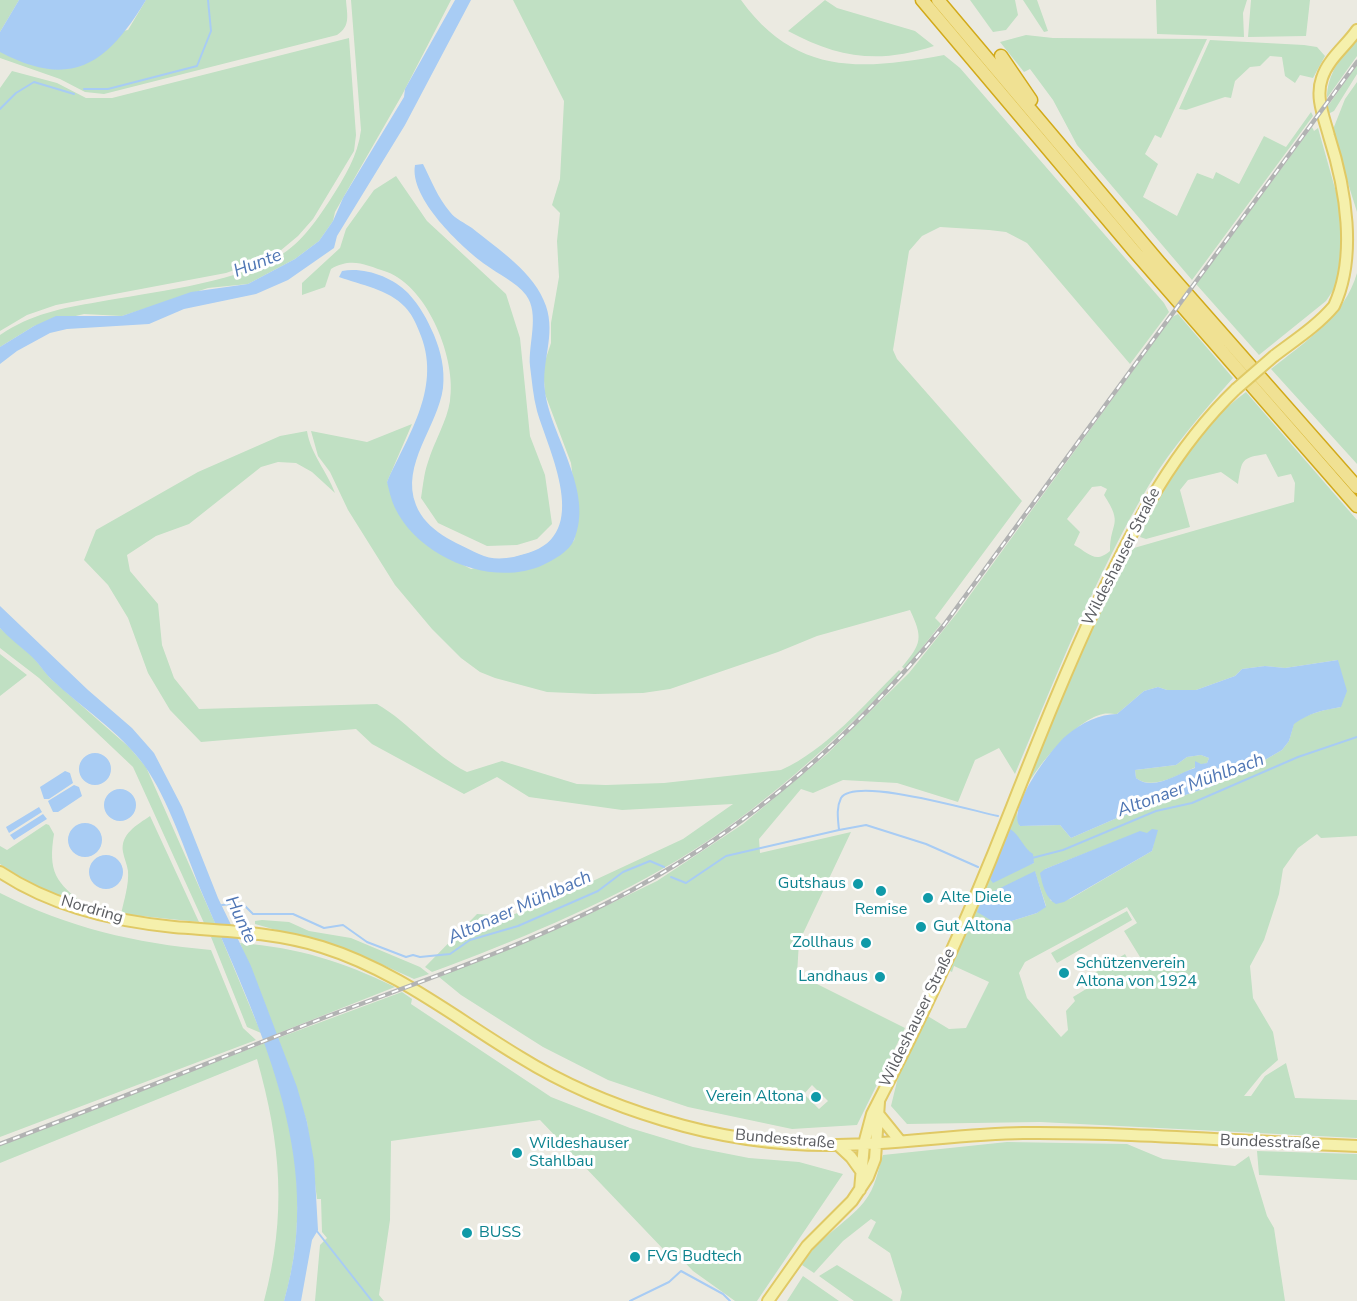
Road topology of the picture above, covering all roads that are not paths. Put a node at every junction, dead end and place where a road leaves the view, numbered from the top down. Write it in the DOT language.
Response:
graph roads {
  1 [pos="922,0"];
  2 [pos="938,0"];
  3 [pos="1357,30"];
  4 [pos="1000,56"];
  5 [pos="1049,132"];
  6 [pos="1357,487"];
  7 [pos="1357,506"];
  8 [pos="0,872"];
  9 [pos="259,934"];
  10 [pos="879,1100"];
  11 [pos="879,1115"];
  12 [pos="900,1141"];
  13 [pos="877,1143"];
  14 [pos="864,1144"];
  15 [pos="838,1145"];
  16 [pos="1357,1146"];
  17 [pos="861,1171"];
  18 [pos="860,1190"];
  19 [pos="768,1301"];
  1 -- 7 [label="highway"];
  2 -- 5 [label="highway"];
  3 -- 10 [label="main road, Wildeshauser Straße, bridge"];
  4 -- 5 [label="highway"];
  5 -- 6 [label="highway"];
  8 -- 9 [label="main road, Nordring"];
  9 -- 15 [label="main road, Bundesstraße"];
  10 -- 11 [label="main road, Wildeshauser Straße"];
  10 -- 14 [label="main road, Wildeshauser Straße"];
  11 -- 12 [label="main road"];
  11 -- 13 [label="main road, Wildeshauser Straße"];
  12 -- 13 [label="main road, Bundesstraße"];
  12 -- 16 [label="main road, Bundesstraße"];
  13 -- 14 [label="main road, Bundesstraße"];
  13 -- 18 [label="main road, Wildeshauser Straße"];
  14 -- 15 [label="main road, Bundesstraße"];
  14 -- 17 [label="main road, Wildeshauser Straße"];
  15 -- 17 [label="main road"];
  17 -- 18 [label="main road, Wildeshauser Straße"];
  18 -- 19 [label="main road, Wildeshauser Straße"];
}
